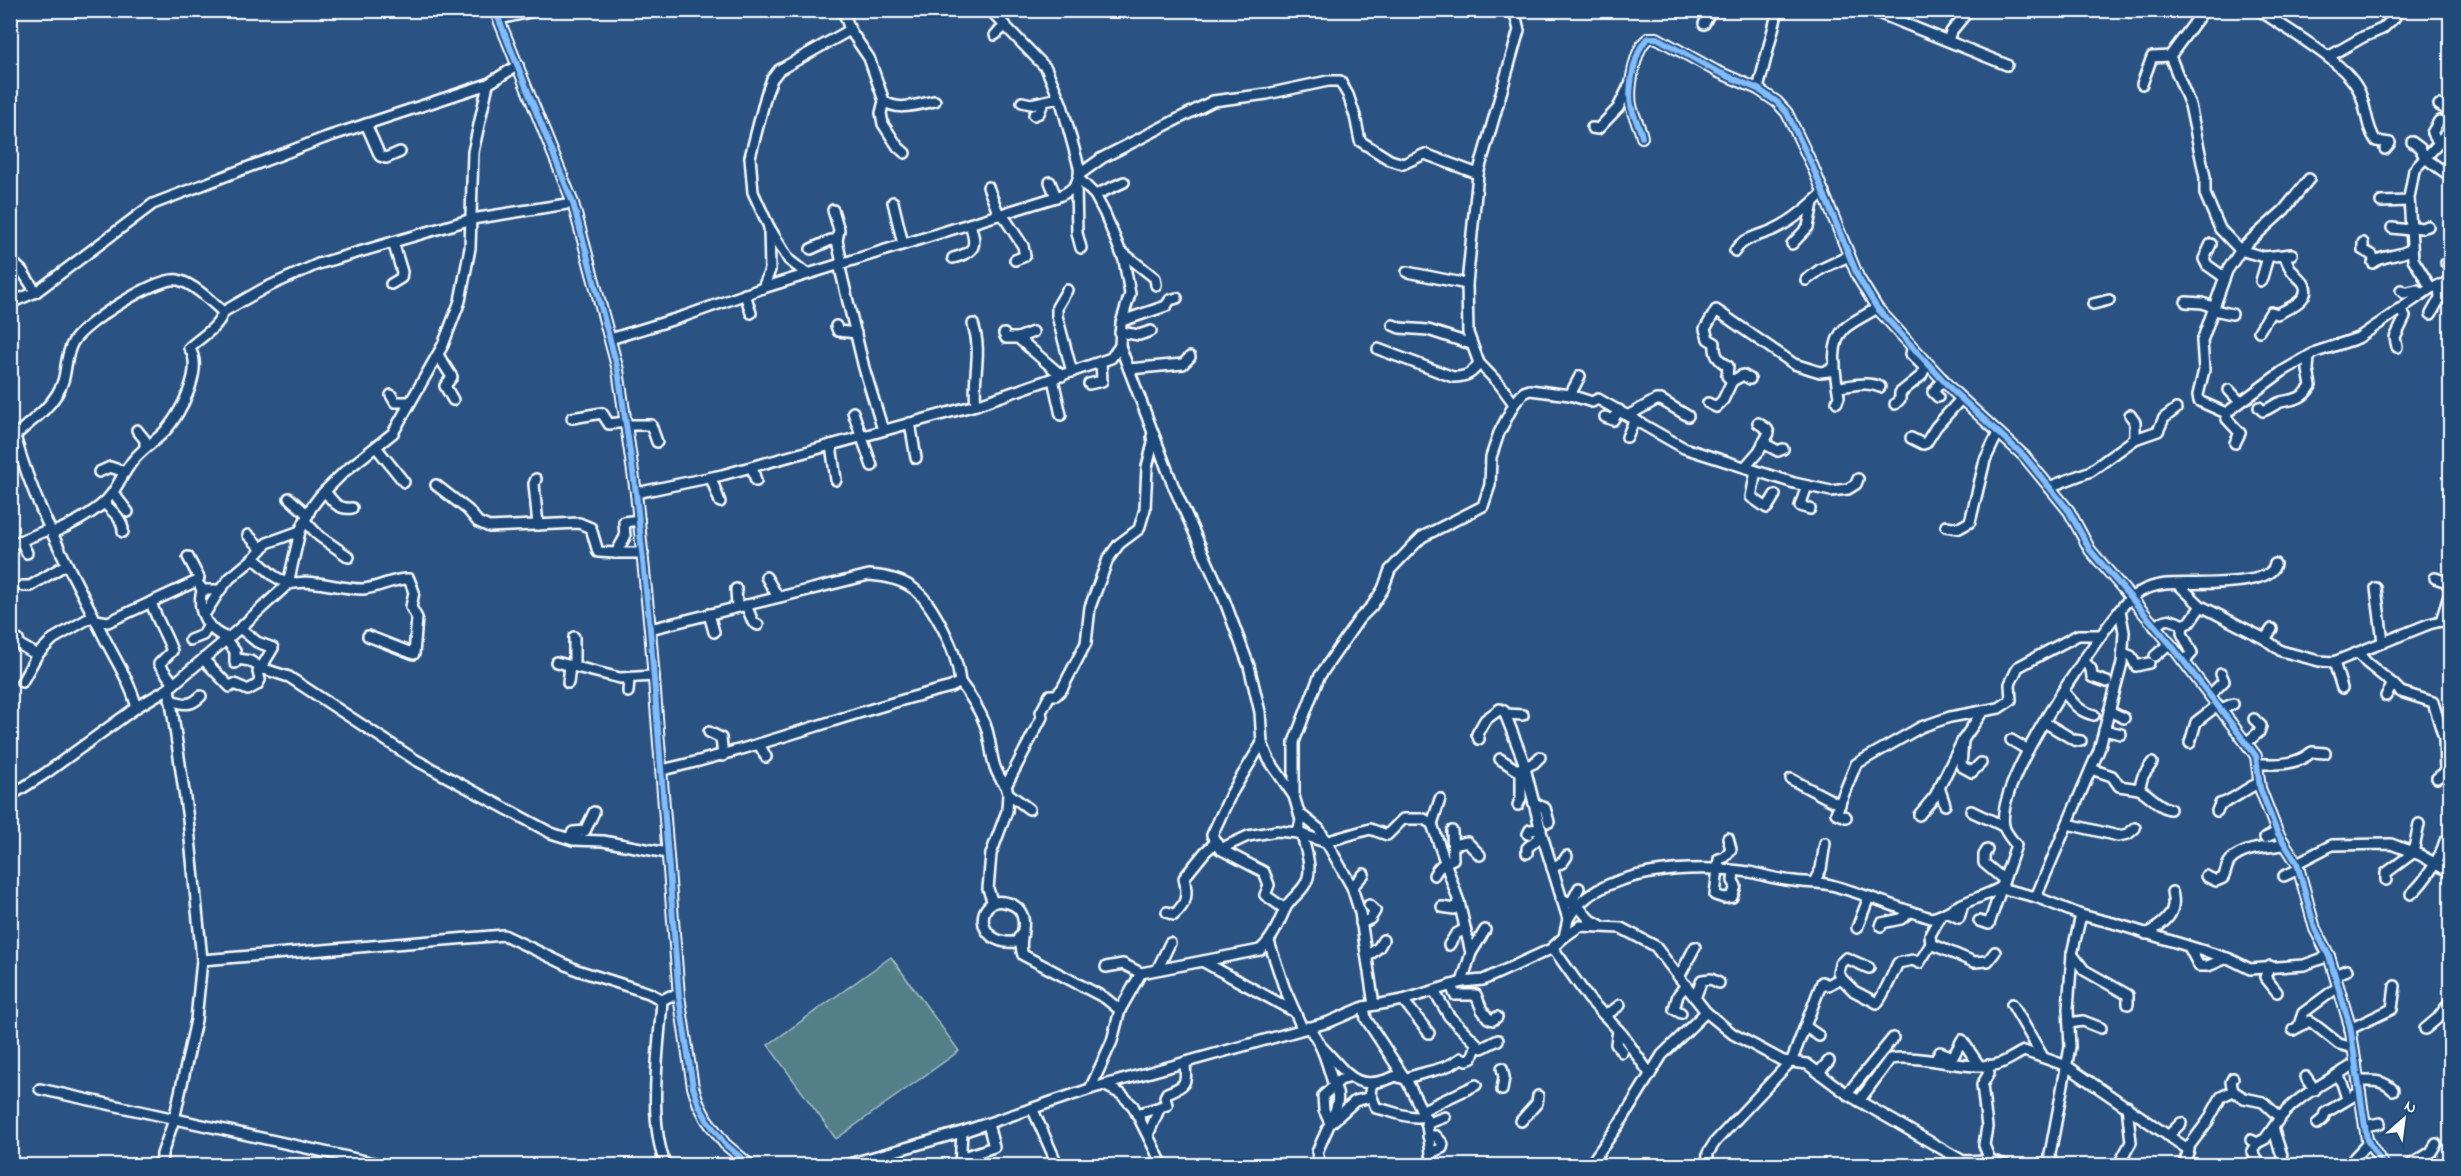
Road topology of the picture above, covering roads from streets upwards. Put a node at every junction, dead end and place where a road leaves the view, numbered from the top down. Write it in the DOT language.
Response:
graph roads {
  1 [pos="539,10"];
  2 [pos="843,10"];
  3 [pos="990,10"];
  4 [pos="1514,10"];
  5 [pos="1711,10"];
  6 [pos="1778,10"];
  7 [pos="1871,10"];
  8 [pos="1969,10"];
  9 [pos="2204,10"];
  10 [pos="2259,10"];
  11 [pos="497,15"];
  12 [pos="2396,17"];
  13 [pos="1704,24"];
  14 [pos="1005,26"];
  15 [pos="850,30"];
  16 [pos="995,35"];
  17 [pos="1948,40"];
  18 [pos="2170,56"];
  19 [pos="2328,57"];
  20 [pos="518,65"];
  21 [pos="2007,65"];
  22 [pos="488,84"];
  23 [pos="1630,84"];
  24 [pos="2142,84"];
  25 [pos="1758,89"];
  26 [pos="1059,98"];
  27 [pos="884,101"];
  28 [pos="935,101"];
  29 [pos="1023,102"];
  30 [pos="1043,103"];
  31 [pos="2439,105"];
  32 [pos="2451,114"];
  33 [pos="1034,115"];
  34 [pos="2439,121"];
  35 [pos="366,124"];
  36 [pos="1593,128"];
  37 [pos="1642,137"];
  38 [pos="2440,141"];
  39 [pos="2412,142"];
  40 [pos="2385,149"];
  41 [pos="2451,149"];
  42 [pos="400,152"];
  43 [pos="905,153"];
  44 [pos="2425,158"];
  45 [pos="1478,174"];
  46 [pos="2451,176"];
  47 [pos="1078,179"];
  48 [pos="2309,179"];
  49 [pos="1050,182"];
  50 [pos="1124,182"];
  51 [pos="988,187"];
  52 [pos="1824,192"];
  53 [pos="1095,195"];
  54 [pos="1056,197"];
  55 [pos="2409,201"];
  56 [pos="893,202"];
  57 [pos="2382,202"];
  58 [pos="573,203"];
  59 [pos="1813,203"];
  60 [pos="833,210"];
  61 [pos="1001,214"];
  62 [pos="472,219"];
  63 [pos="970,224"];
  64 [pos="2428,226"];
  65 [pos="770,227"];
  66 [pos="2392,228"];
  67 [pos="2410,228"];
  68 [pos="837,241"];
  69 [pos="393,242"];
  70 [pos="2363,243"];
  71 [pos="903,244"];
  72 [pos="1792,244"];
  73 [pos="2211,244"];
  74 [pos="1081,248"];
  75 [pos="811,249"];
  76 [pos="2412,249"];
  77 [pos="2240,250"];
  78 [pos="1120,251"];
  79 [pos="1735,251"];
  80 [pos="1849,255"];
  81 [pos="2268,257"];
  82 [pos="953,258"];
  83 [pos="10,260"];
  84 [pos="1015,260"];
  85 [pos="840,263"];
  86 [pos="1407,272"];
  87 [pos="807,274"];
  88 [pos="2224,277"];
  89 [pos="1806,280"];
  90 [pos="2261,281"];
  91 [pos="2450,282"];
  92 [pos="391,284"];
  93 [pos="1467,284"];
  94 [pos="1156,285"];
  95 [pos="2435,287"];
  96 [pos="763,288"];
  97 [pos="1067,290"];
  98 [pos="2401,290"];
  99 [pos="36,292"];
  100 [pos="745,294"];
  101 [pos="2421,294"];
  102 [pos="1177,298"];
  103 [pos="2109,300"];
  104 [pos="2186,302"];
  105 [pos="10,303"];
  106 [pos="2093,304"];
  107 [pos="1877,308"];
  108 [pos="2214,309"];
  109 [pos="2399,309"];
  110 [pos="223,312"];
  111 [pos="751,313"];
  112 [pos="2232,314"];
  113 [pos="2431,314"];
  114 [pos="1122,321"];
  115 [pos="973,324"];
  116 [pos="1393,325"];
  117 [pos="836,326"];
  118 [pos="1151,331"];
  119 [pos="2259,331"];
  120 [pos="1033,332"];
  121 [pos="1120,332"];
  122 [pos="856,333"];
  123 [pos="1004,334"];
  124 [pos="1018,338"];
  125 [pos="610,339"];
  126 [pos="1472,344"];
  127 [pos="1119,346"];
  128 [pos="1912,347"];
  129 [pos="2397,347"];
  130 [pos="1377,349"];
  131 [pos="438,355"];
  132 [pos="2309,356"];
  133 [pos="1190,357"];
  134 [pos="1101,362"];
  135 [pos="1479,363"];
  136 [pos="1835,364"];
  137 [pos="1129,369"];
  138 [pos="1072,372"];
  139 [pos="1581,376"];
  140 [pos="1057,377"];
  141 [pos="1750,378"];
  142 [pos="1943,379"];
  143 [pos="1732,381"];
  144 [pos="1089,384"];
  145 [pos="1838,387"];
  146 [pos="1880,387"];
  147 [pos="1503,390"];
  148 [pos="1530,390"];
  149 [pos="2229,390"];
  150 [pos="391,395"];
  151 [pos="1570,395"];
  152 [pos="1938,397"];
  153 [pos="1961,399"];
  154 [pos="453,400"];
  155 [pos="409,402"];
  156 [pos="1837,402"];
  157 [pos="2240,402"];
  158 [pos="1708,403"];
  159 [pos="1514,404"];
  160 [pos="1895,404"];
  161 [pos="976,405"];
  162 [pos="2259,407"];
  163 [pos="2176,409"];
  164 [pos="1619,410"];
  165 [pos="853,412"];
  166 [pos="2226,413"];
  167 [pos="1061,415"];
  168 [pos="2130,415"];
  169 [pos="1148,416"];
  170 [pos="1688,416"];
  171 [pos="1605,417"];
  172 [pos="1632,417"];
  173 [pos="572,418"];
  174 [pos="910,423"];
  175 [pos="1758,423"];
  176 [pos="626,424"];
  177 [pos="136,430"];
  178 [pos="883,430"];
  179 [pos="13,432"];
  180 [pos="1998,433"];
  181 [pos="861,437"];
  182 [pos="1627,437"];
  183 [pos="1911,438"];
  184 [pos="2135,439"];
  185 [pos="657,442"];
  186 [pos="1763,443"];
  187 [pos="2235,443"];
  188 [pos="831,445"];
  189 [pos="376,447"];
  190 [pos="145,448"];
  191 [pos="1784,449"];
  192 [pos="916,458"];
  193 [pos="872,466"];
  194 [pos="752,467"];
  195 [pos="1745,467"];
  196 [pos="1756,471"];
  197 [pos="99,472"];
  198 [pos="125,472"];
  199 [pos="711,478"];
  200 [pos="536,479"];
  201 [pos="1858,479"];
  202 [pos="836,480"];
  203 [pos="756,481"];
  204 [pos="404,482"];
  205 [pos="436,486"];
  206 [pos="1807,486"];
  207 [pos="2049,487"];
  208 [pos="325,491"];
  209 [pos="636,493"];
  210 [pos="114,494"];
  211 [pos="1775,495"];
  212 [pos="290,498"];
  213 [pos="720,502"];
  214 [pos="104,503"];
  215 [pos="352,508"];
  216 [pos="1810,509"];
  217 [pos="128,512"];
  218 [pos="306,518"];
  219 [pos="639,520"];
  220 [pos="538,525"];
  221 [pos="1946,526"];
  222 [pos="51,531"];
  223 [pos="300,531"];
  224 [pos="123,532"];
  225 [pos="248,535"];
  226 [pos="21,541"];
  227 [pos="10,545"];
  228 [pos="262,549"];
  229 [pos="27,553"];
  230 [pos="616,553"];
  231 [pos="643,553"];
  232 [pos="188,557"];
  233 [pos="349,557"];
  234 [pos="254,558"];
  235 [pos="67,564"];
  236 [pos="2275,564"];
  237 [pos="765,577"];
  238 [pos="2435,579"];
  239 [pos="197,581"];
  240 [pos="288,584"];
  241 [pos="2180,585"];
  242 [pos="23,586"];
  243 [pos="2376,588"];
  244 [pos="736,589"];
  245 [pos="202,590"];
  246 [pos="220,590"];
  247 [pos="2450,592"];
  248 [pos="778,597"];
  249 [pos="2129,597"];
  250 [pos="151,602"];
  251 [pos="741,606"];
  252 [pos="2201,606"];
  253 [pos="2120,610"];
  254 [pos="709,614"];
  255 [pos="204,615"];
  256 [pos="94,618"];
  257 [pos="2446,622"];
  258 [pos="209,625"];
  259 [pos="758,625"];
  260 [pos="2183,625"];
  261 [pos="2155,627"];
  262 [pos="240,628"];
  263 [pos="650,629"];
  264 [pos="2272,629"];
  265 [pos="714,632"];
  266 [pos="2100,635"];
  267 [pos="368,636"];
  268 [pos="574,637"];
  269 [pos="227,639"];
  270 [pos="2265,639"];
  271 [pos="18,640"];
  272 [pos="190,640"];
  273 [pos="2383,642"];
  274 [pos="2169,644"];
  275 [pos="2124,653"];
  276 [pos="2358,653"];
  277 [pos="37,655"];
  278 [pos="203,659"];
  279 [pos="2083,660"];
  280 [pos="556,662"];
  281 [pos="2184,662"];
  282 [pos="2334,662"];
  283 [pos="572,666"];
  284 [pos="261,668"];
  285 [pos="2221,674"];
  286 [pos="654,676"];
  287 [pos="629,679"];
  288 [pos="22,682"];
  289 [pos="960,682"];
  290 [pos="2108,682"];
  291 [pos="568,683"];
  292 [pos="2393,684"];
  293 [pos="171,686"];
  294 [pos="2342,688"];
  295 [pos="2064,691"];
  296 [pos="627,692"];
  297 [pos="2210,695"];
  298 [pos="201,696"];
  299 [pos="2386,696"];
  300 [pos="170,700"];
  301 [pos="2233,704"];
  302 [pos="137,707"];
  303 [pos="2219,707"];
  304 [pos="1983,711"];
  305 [pos="2109,711"];
  306 [pos="1506,714"];
  307 [pos="1523,715"];
  308 [pos="2094,715"];
  309 [pos="2124,718"];
  310 [pos="2254,719"];
  311 [pos="2044,722"];
  312 [pos="2104,730"];
  313 [pos="709,732"];
  314 [pos="2121,734"];
  315 [pos="1479,739"];
  316 [pos="1963,740"];
  317 [pos="2011,740"];
  318 [pos="2081,741"];
  319 [pos="2190,742"];
  320 [pos="1262,743"];
  321 [pos="2246,743"];
  322 [pos="759,744"];
  323 [pos="2028,750"];
  324 [pos="2325,753"];
  325 [pos="723,756"];
  326 [pos="766,757"];
  327 [pos="1540,757"];
  328 [pos="1500,759"];
  329 [pos="1981,763"];
  330 [pos="2152,763"];
  331 [pos="2257,764"];
  332 [pos="1523,768"];
  333 [pos="662,770"];
  334 [pos="2091,770"];
  335 [pos="2436,778"];
  336 [pos="1791,779"];
  337 [pos="2259,783"];
  338 [pos="1939,787"];
  339 [pos="1007,789"];
  340 [pos="2139,789"];
  341 [pos="10,796"];
  342 [pos="1294,796"];
  343 [pos="1440,799"];
  344 [pos="1534,803"];
  345 [pos="1518,805"];
  346 [pos="1839,805"];
  347 [pos="1945,805"];
  348 [pos="1029,809"];
  349 [pos="2170,809"];
  350 [pos="1971,811"];
  351 [pos="2217,811"];
  352 [pos="594,812"];
  353 [pos="1300,814"];
  354 [pos="1919,815"];
  355 [pos="1846,817"];
  356 [pos="1549,822"];
  357 [pos="1432,824"];
  358 [pos="2068,824"];
  359 [pos="2419,825"];
  360 [pos="2004,827"];
  361 [pos="2135,828"];
  362 [pos="1452,831"];
  363 [pos="1541,832"];
  364 [pos="2277,832"];
  365 [pos="1300,833"];
  366 [pos="1528,834"];
  367 [pos="569,838"];
  368 [pos="1728,838"];
  369 [pos="2265,838"];
  370 [pos="2445,841"];
  371 [pos="1325,842"];
  372 [pos="1825,843"];
  373 [pos="1453,845"];
  374 [pos="2284,845"];
  375 [pos="1218,846"];
  376 [pos="1987,850"];
  377 [pos="667,853"];
  378 [pos="1527,853"];
  379 [pos="2413,853"];
  380 [pos="1480,855"];
  381 [pos="1567,856"];
  382 [pos="1446,861"];
  383 [pos="2433,863"];
  384 [pos="2298,866"];
  385 [pos="1821,867"];
  386 [pos="1552,868"];
  387 [pos="1719,870"];
  388 [pos="1734,871"];
  389 [pos="2451,872"];
  390 [pos="1364,874"];
  391 [pos="1434,875"];
  392 [pos="2206,876"];
  393 [pos="2284,876"];
  394 [pos="2386,880"];
  395 [pos="1814,882"];
  396 [pos="2002,883"];
  397 [pos="1835,886"];
  398 [pos="1352,887"];
  399 [pos="1579,888"];
  400 [pos="2172,892"];
  401 [pos="2411,894"];
  402 [pos="1869,897"];
  403 [pos="2036,897"];
  404 [pos="1561,900"];
  405 [pos="1459,902"];
  406 [pos="993,903"];
  407 [pos="1575,904"];
  408 [pos="1369,905"];
  409 [pos="1442,907"];
  410 [pos="1286,909"];
  411 [pos="1167,912"];
  412 [pos="1910,912"];
  413 [pos="1943,915"];
  414 [pos="2081,915"];
  415 [pos="1568,919"];
  416 [pos="1979,921"];
  417 [pos="1361,923"];
  418 [pos="1881,926"];
  419 [pos="1605,927"];
  420 [pos="1857,928"];
  421 [pos="1465,929"];
  422 [pos="1485,930"];
  423 [pos="1022,933"];
  424 [pos="2146,934"];
  425 [pos="1564,937"];
  426 [pos="1383,939"];
  427 [pos="1269,942"];
  428 [pos="1005,943"];
  429 [pos="1170,943"];
  430 [pos="1931,944"];
  431 [pos="1449,945"];
  432 [pos="1695,947"];
  433 [pos="2189,947"];
  434 [pos="1553,948"];
  435 [pos="1995,952"];
  436 [pos="1471,953"];
  437 [pos="2072,954"];
  438 [pos="1023,956"];
  439 [pos="2329,956"];
  440 [pos="1366,957"];
  441 [pos="2227,958"];
  442 [pos="202,960"];
  443 [pos="1204,962"];
  444 [pos="2270,966"];
  445 [pos="1106,967"];
  446 [pos="1158,968"];
  447 [pos="1869,968"];
  448 [pos="2347,970"];
  449 [pos="1141,973"];
  450 [pos="2335,975"];
  451 [pos="1679,977"];
  452 [pos="1841,978"];
  453 [pos="1462,982"];
  454 [pos="1719,982"];
  455 [pos="1451,985"];
  456 [pos="1686,985"];
  457 [pos="2395,986"];
  458 [pos="2338,987"];
  459 [pos="1434,991"];
  460 [pos="2277,992"];
  461 [pos="679,996"];
  462 [pos="1695,998"];
  463 [pos="662,1000"];
  464 [pos="1403,1000"];
  465 [pos="2451,1002"];
  466 [pos="2012,1004"];
  467 [pos="2127,1004"];
  468 [pos="1620,1005"];
  469 [pos="1369,1006"];
  470 [pos="1120,1010"];
  471 [pos="1295,1012"];
  472 [pos="1706,1012"];
  473 [pos="1681,1013"];
  474 [pos="1604,1014"];
  475 [pos="1497,1017"];
  476 [pos="2068,1023"];
  477 [pos="1806,1027"];
  478 [pos="1305,1028"];
  479 [pos="2101,1028"];
  480 [pos="2350,1029"];
  481 [pos="2425,1029"];
  482 [pos="1618,1030"];
  483 [pos="1430,1033"];
  484 [pos="1819,1036"];
  485 [pos="1498,1040"];
  486 [pos="1322,1047"];
  487 [pos="1482,1048"];
  488 [pos="2353,1048"];
  489 [pos="1622,1052"];
  490 [pos="2043,1057"];
  491 [pos="1883,1058"];
  492 [pos="1792,1060"];
  493 [pos="1829,1061"];
  494 [pos="1935,1061"];
  495 [pos="1185,1062"];
  496 [pos="2356,1063"];
  497 [pos="1983,1065"];
  498 [pos="2067,1066"];
  499 [pos="1503,1068"];
  500 [pos="1819,1072"];
  501 [pos="1650,1074"];
  502 [pos="2337,1076"];
  503 [pos="2306,1077"];
  504 [pos="1348,1078"];
  505 [pos="2233,1078"];
  506 [pos="1405,1079"];
  507 [pos="2358,1081"];
  508 [pos="1372,1083"];
  509 [pos="1104,1085"];
  510 [pos="1476,1085"];
  511 [pos="1334,1086"];
  512 [pos="40,1089"];
  513 [pos="1090,1089"];
  514 [pos="1502,1090"];
  515 [pos="2315,1090"];
  516 [pos="2393,1090"];
  517 [pos="2233,1091"];
  518 [pos="2360,1092"];
  519 [pos="1847,1094"];
  520 [pos="1538,1096"];
  521 [pos="1371,1097"];
  522 [pos="2346,1099"];
  523 [pos="1859,1101"];
  524 [pos="2127,1106"];
  525 [pos="1160,1107"];
  526 [pos="1033,1110"];
  527 [pos="1422,1112"];
  528 [pos="1137,1114"];
  529 [pos="1444,1117"];
  530 [pos="2280,1118"];
  531 [pos="174,1120"];
  532 [pos="1521,1121"];
  533 [pos="1330,1123"];
  534 [pos="2181,1123"];
  535 [pos="2380,1123"];
  536 [pos="988,1124"];
  537 [pos="1426,1124"];
  538 [pos="2317,1124"];
  539 [pos="2365,1126"];
  540 [pos="2273,1128"];
  541 [pos="962,1132"];
  542 [pos="1148,1135"];
  543 [pos="2168,1136"];
  544 [pos="2369,1142"];
  545 [pos="2436,1144"];
  546 [pos="2187,1149"];
  547 [pos="661,1152"];
  548 [pos="962,1154"];
  549 [pos="1990,1160"];
  550 [pos="2353,1160"];
  551 [pos="1964,1163"];
  552 [pos="161,1166"];
  553 [pos="388,1166"];
  554 [pos="658,1166"];
  555 [pos="666,1166"];
  556 [pos="751,1166"];
  557 [pos="842,1166"];
  558 [pos="960,1166"];
  559 [pos="1058,1166"];
  560 [pos="1163,1166"];
  561 [pos="1320,1166"];
  562 [pos="1433,1166"];
  563 [pos="1589,1166"];
  564 [pos="1707,1166"];
  565 [pos="2008,1166"];
  566 [pos="2050,1166"];
  567 [pos="2118,1166"];
  568 [pos="2182,1166"];
  569 [pos="2263,1166"];
  570 [pos="2283,1166"];
  571 [pos="2384,1166"];
  572 [pos="2409,1166"];
  1 -- 11 [label="street"];
  2 -- 15 [label="street"];
  3 -- 14 [label="street"];
  4 -- 45 [label="street"];
  5 -- 13 [label="street"];
  6 -- 25 [label="street"];
  7 -- 17 [label="street"];
  8 -- 17 [label="street"];
  9 -- 18 [label="street"];
  10 -- 19 [label="street"];
  11 -- 20 [label="street"];
  12 -- 19 [label="street"];
  14 -- 16 [label="street"];
  14 -- 26 [label="street"];
  15 -- 27 [label="street"];
  15 -- 65 [label="street"];
  17 -- 21 [label="street"];
  18 -- 24 [label="street"];
  18 -- 77 [label="street"];
  19 -- 40 [label="street"];
  20 -- 22 [label="street"];
  20 -- 58 [label="street"];
  22 -- 35 [label="street"];
  22 -- 62 [label="street"];
  23 -- 25 [label="street"];
  23 -- 36 [label="street"];
  23 -- 37 [label="street"];
  25 -- 52 [label="street"];
  26 -- 30 [label="street"];
  26 -- 47 [label="street"];
  27 -- 28 [label="street"];
  27 -- 43 [label="street"];
  29 -- 30 [label="street"];
  30 -- 33 [label="street"];
  31 -- 32 [label="street"];
  32 -- 38 [label="street"];
  34 -- 38 [label="street"];
  35 -- 42 [label="street"];
  35 -- 99 [label="street"];
  38 -- 41 [label="street"];
  38 -- 44 [label="street"];
  39 -- 44 [label="street"];
  44 -- 46 [label="street"];
  44 -- 55 [label="street"];
  45 -- 47 [label="street"];
  45 -- 93 [label="street"];
  47 -- 53 [label="street"];
  47 -- 54 [label="street"];
  47 -- 74 [label="street"];
  48 -- 77 [label="street"];
  49 -- 54 [label="street"];
  50 -- 53 [label="street"];
  51 -- 61 [label="street"];
  52 -- 59 [label="street"];
  52 -- 80 [label="street"];
  53 -- 78 [label="street"];
  54 -- 61 [label="street"];
  55 -- 57 [label="street"];
  55 -- 67 [label="street"];
  56 -- 71 [label="street"];
  58 -- 62 [label="street"];
  58 -- 125 [label="street"];
  59 -- 72 [label="street"];
  59 -- 79 [label="street"];
  60 -- 68 [label="street"];
  61 -- 63 [label="street"];
  61 -- 84 [label="street"];
  62 -- 69 [label="street"];
  62 -- 131 [label="street"];
  63 -- 71 [label="street"];
  63 -- 82 [label="street"];
  64 -- 67 [label="street"];
  65 -- 87 [label="street"];
  65 -- 96 [label="street"];
  66 -- 67 [label="street"];
  67 -- 76 [label="street"];
  68 -- 75 [label="street"];
  68 -- 85 [label="street"];
  69 -- 92 [label="street"];
  69 -- 110 [label="street"];
  70 -- 76 [label="street"];
  71 -- 85 [label="street"];
  73 -- 88 [label="street"];
  76 -- 95 [label="street"];
  77 -- 81 [label="street"];
  77 -- 88 [label="street"];
  78 -- 94 [label="street"];
  78 -- 114 [label="street"];
  80 -- 89 [label="street"];
  80 -- 107 [label="street"];
  81 -- 90 [label="street"];
  81 -- 119 [label="street"];
  83 -- 99 [label="street"];
  85 -- 87 [label="street"];
  85 -- 122 [label="street"];
  86 -- 93 [label="street"];
  87 -- 96 [label="street"];
  88 -- 108 [label="street"];
  91 -- 95 [label="street"];
  93 -- 126 [label="street"];
  95 -- 101 [label="street"];
  95 -- 113 [label="street"];
  96 -- 100 [label="street"];
  97 -- 138 [label="street"];
  98 -- 101 [label="street"];
  99 -- 105 [label="street"];
  100 -- 111 [label="street"];
  100 -- 125 [label="street"];
  101 -- 109 [label="street"];
  102 -- 114 [label="street"];
  103 -- 106 [label="street"];
  104 -- 108 [label="street"];
  107 -- 128 [label="street"];
  107 -- 136 [label="street"];
  108 -- 112 [label="street"];
  108 -- 166 [label="street"];
  109 -- 129 [label="street"];
  109 -- 132 [label="street"];
  110 -- 179 [label="street"];
  110 -- 190 [label="street"];
  114 -- 121 [label="street"];
  115 -- 161 [label="street"];
  116 -- 126 [label="street"];
  117 -- 122 [label="street"];
  118 -- 121 [label="street"];
  120 -- 124 [label="street"];
  121 -- 127 [label="street"];
  122 -- 178 [label="street"];
  123 -- 124 [label="street"];
  124 -- 140 [label="street"];
  125 -- 176 [label="street"];
  126 -- 135 [label="street"];
  127 -- 134 [label="street"];
  127 -- 137 [label="street"];
  128 -- 142 [label="street"];
  128 -- 160 [label="street"];
  130 -- 135 [label="street"];
  131 -- 154 [label="street"];
  131 -- 155 [label="street"];
  132 -- 157 [label="street"];
  132 -- 162 [label="street"];
  133 -- 137 [label="street"];
  134 -- 138 [label="street"];
  134 -- 144 [label="street"];
  135 -- 147 [label="street"];
  136 -- 143 [label="street"];
  136 -- 145 [label="street"];
  137 -- 169 [label="street"];
  138 -- 140 [label="street"];
  139 -- 151 [label="street"];
  140 -- 161 [label="street"];
  140 -- 167 [label="street"];
  141 -- 143 [label="street"];
  142 -- 152 [label="street"];
  142 -- 153 [label="street"];
  143 -- 158 [label="street"];
  145 -- 146 [label="street"];
  145 -- 156 [label="street"];
  147 -- 148 [label="street"];
  147 -- 159 [label="street"];
  148 -- 151 [label="street"];
  148 -- 159 [label="street"];
  149 -- 157 [label="street"];
  150 -- 155 [label="street"];
  151 -- 164 [label="street"];
  153 -- 180 [label="street"];
  153 -- 183 [label="street"];
  155 -- 189 [label="street"];
  157 -- 166 [label="street"];
  159 -- 342 [label="street"];
  161 -- 174 [label="street"];
  163 -- 184 [label="street"];
  164 -- 171 [label="street"];
  164 -- 172 [label="street"];
  165 -- 181 [label="street"];
  166 -- 187 [label="street"];
  168 -- 184 [label="street"];
  169 -- 320 [label="street"];
  169 -- 339 [label="street"];
  170 -- 172 [label="street"];
  172 -- 182 [label="street"];
  172 -- 195 [label="street"];
  173 -- 176 [label="street"];
  174 -- 178 [label="street"];
  174 -- 192 [label="street"];
  175 -- 186 [label="street"];
  176 -- 185 [label="street"];
  176 -- 209 [label="street"];
  177 -- 190 [label="street"];
  178 -- 181 [label="street"];
  179 -- 222 [label="street"];
  180 -- 207 [label="street"];
  180 -- 221 [label="street"];
  181 -- 188 [label="street"];
  181 -- 193 [label="street"];
  184 -- 207 [label="street"];
  186 -- 191 [label="street"];
  186 -- 195 [label="street"];
  188 -- 194 [label="street"];
  188 -- 202 [label="street"];
  189 -- 204 [label="street"];
  189 -- 208 [label="street"];
  190 -- 198 [label="street"];
  194 -- 199 [label="street"];
  194 -- 203 [label="street"];
  195 -- 196 [label="street"];
  196 -- 206 [label="street"];
  196 -- 211 [label="street"];
  197 -- 198 [label="street"];
  198 -- 210 [label="street"];
  199 -- 209 [label="street"];
  199 -- 213 [label="street"];
  200 -- 220 [label="street"];
  201 -- 206 [label="street"];
  205 -- 220 [label="street"];
  206 -- 216 [label="street"];
  207 -- 249 [label="street"];
  208 -- 215 [label="street"];
  208 -- 218 [label="street"];
  209 -- 219 [label="street"];
  210 -- 214 [label="street"];
  210 -- 217 [label="street"];
  212 -- 218 [label="street"];
  214 -- 222 [label="street"];
  214 -- 224 [label="street"];
  218 -- 223 [label="street"];
  218 -- 233 [label="street"];
  219 -- 230 [label="street"];
  219 -- 231 [label="street"];
  220 -- 230 [label="street"];
  222 -- 226 [label="street"];
  222 -- 235 [label="street"];
  223 -- 228 [label="street"];
  223 -- 240 [label="street"];
  225 -- 228 [label="street"];
  226 -- 227 [label="street"];
  226 -- 229 [label="street"];
  228 -- 234 [label="street"];
  230 -- 231 [label="street"];
  231 -- 263 [label="street"];
  232 -- 239 [label="street"];
  234 -- 240 [label="street"];
  234 -- 246 [label="street"];
  235 -- 242 [label="street"];
  235 -- 256 [label="street"];
  236 -- 241 [label="street"];
  237 -- 248 [label="street"];
  238 -- 247 [label="street"];
  239 -- 245 [label="street"];
  239 -- 250 [label="street"];
  240 -- 262 [label="street"];
  240 -- 267 [label="street"];
  241 -- 249 [label="street"];
  241 -- 252 [label="street"];
  243 -- 273 [label="street"];
  244 -- 251 [label="street"];
  245 -- 246 [label="street"];
  245 -- 255 [label="street"];
  246 -- 255 [label="street"];
  247 -- 257 [label="street"];
  248 -- 251 [label="street"];
  248 -- 289 [label="street"];
  249 -- 253 [label="street"];
  249 -- 261 [label="street"];
  250 -- 256 [label="street"];
  250 -- 293 [label="street"];
  251 -- 254 [label="street"];
  251 -- 259 [label="street"];
  252 -- 260 [label="street"];
  252 -- 270 [label="street"];
  253 -- 266 [label="street"];
  253 -- 275 [label="street"];
  254 -- 263 [label="street"];
  254 -- 265 [label="street"];
  255 -- 258 [label="street"];
  256 -- 277 [label="street"];
  256 -- 302 [label="street"];
  257 -- 273 [label="street"];
  258 -- 269 [label="street"];
  258 -- 272 [label="street"];
  260 -- 261 [label="street"];
  260 -- 281 [label="street"];
  261 -- 274 [label="street"];
  262 -- 269 [label="street"];
  262 -- 284 [label="street"];
  263 -- 286 [label="street"];
  264 -- 270 [label="street"];
  266 -- 279 [label="street"];
  266 -- 304 [label="street"];
  268 -- 283 [label="street"];
  269 -- 278 [label="street"];
  269 -- 284 [label="street"];
  270 -- 282 [label="street"];
  271 -- 277 [label="street"];
  273 -- 276 [label="street"];
  274 -- 275 [label="street"];
  274 -- 281 [label="street"];
  275 -- 305 [label="street"];
  276 -- 282 [label="street"];
  276 -- 292 [label="street"];
  277 -- 288 [label="street"];
  278 -- 284 [label="street"];
  278 -- 293 [label="street"];
  279 -- 290 [label="street"];
  279 -- 295 [label="street"];
  280 -- 283 [label="street"];
  281 -- 297 [label="street"];
  282 -- 294 [label="street"];
  283 -- 287 [label="street"];
  283 -- 291 [label="street"];
  284 -- 367 [label="street"];
  285 -- 297 [label="street"];
  286 -- 287 [label="street"];
  286 -- 333 [label="street"];
  287 -- 296 [label="street"];
  289 -- 322 [label="street"];
  289 -- 339 [label="street"];
  292 -- 299 [label="street"];
  292 -- 335 [label="street"];
  293 -- 300 [label="street"];
  293 -- 302 [label="street"];
  295 -- 308 [label="street"];
  295 -- 311 [label="street"];
  297 -- 303 [label="street"];
  298 -- 300 [label="street"];
  300 -- 442 [label="street"];
  301 -- 303 [label="street"];
  302 -- 341 [label="street"];
  303 -- 319 [label="street"];
  303 -- 321 [label="street"];
  304 -- 316 [label="street"];
  304 -- 346 [label="street"];
  305 -- 309 [label="street"];
  305 -- 312 [label="street"];
  306 -- 307 [label="street"];
  306 -- 315 [label="street"];
  306 -- 332 [label="street"];
  310 -- 321 [label="street"];
  311 -- 318 [label="street"];
  311 -- 323 [label="street"];
  312 -- 314 [label="street"];
  312 -- 334 [label="street"];
  313 -- 325 [label="street"];
  316 -- 329 [label="street"];
  316 -- 338 [label="street"];
  317 -- 323 [label="street"];
  320 -- 342 [label="street"];
  320 -- 375 [label="street"];
  321 -- 331 [label="street"];
  322 -- 325 [label="street"];
  322 -- 326 [label="street"];
  323 -- 360 [label="street"];
  324 -- 331 [label="street"];
  325 -- 333 [label="street"];
  327 -- 332 [label="street"];
  328 -- 332 [label="street"];
  330 -- 340 [label="street"];
  331 -- 337 [label="street"];
  332 -- 344 [label="street"];
  332 -- 345 [label="street"];
  333 -- 377 [label="street"];
  334 -- 340 [label="street"];
  334 -- 358 [label="street"];
  336 -- 346 [label="street"];
  337 -- 351 [label="street"];
  337 -- 364 [label="street"];
  338 -- 347 [label="street"];
  338 -- 354 [label="street"];
  339 -- 348 [label="street"];
  339 -- 406 [label="street"];
  340 -- 349 [label="street"];
  342 -- 353 [label="street"];
  343 -- 357 [label="street"];
  344 -- 356 [label="street"];
  344 -- 363 [label="street"];
  346 -- 355 [label="street"];
  350 -- 360 [label="street"];
  352 -- 367 [label="street"];
  353 -- 365 [label="street"];
  353 -- 371 [label="street"];
  357 -- 371 [label="street"];
  357 -- 382 [label="street"];
  358 -- 361 [label="street"];
  358 -- 403 [label="street"];
  359 -- 379 [label="street"];
  360 -- 396 [label="street"];
  362 -- 373 [label="street"];
  363 -- 366 [label="street"];
  363 -- 378 [label="street"];
  363 -- 386 [label="street"];
  364 -- 369 [label="street"];
  364 -- 374 [label="street"];
  365 -- 371 [label="street"];
  365 -- 375 [label="street"];
  365 -- 410 [label="street"];
  367 -- 377 [label="street"];
  368 -- 387 [label="street"];
  370 -- 383 [label="street"];
  371 -- 398 [label="street"];
  372 -- 385 [label="street"];
  373 -- 380 [label="street"];
  373 -- 382 [label="street"];
  374 -- 384 [label="street"];
  374 -- 392 [label="street"];
  375 -- 410 [label="street"];
  375 -- 411 [label="street"];
  376 -- 396 [label="street"];
  377 -- 461 [label="street"];
  379 -- 383 [label="street"];
  379 -- 384 [label="street"];
  379 -- 394 [label="street"];
  381 -- 386 [label="street"];
  382 -- 391 [label="street"];
  382 -- 405 [label="street"];
  383 -- 389 [label="street"];
  383 -- 401 [label="street"];
  384 -- 393 [label="street"];
  384 -- 439 [label="street"];
  385 -- 395 [label="street"];
  385 -- 397 [label="street"];
  386 -- 404 [label="street"];
  387 -- 388 [label="street"];
  387 -- 388 [label="street"];
  387 -- 407 [label="street"];
  388 -- 395 [label="street"];
  390 -- 398 [label="street"];
  395 -- 397 [label="street"];
  396 -- 403 [label="street"];
  396 -- 413 [label="street"];
  396 -- 416 [label="street"];
  397 -- 402 [label="street"];
  398 -- 417 [label="street"];
  399 -- 407 [label="street"];
  400 -- 424 [label="street"];
  402 -- 412 [label="street"];
  402 -- 420 [label="street"];
  403 -- 414 [label="street"];
  404 -- 407 [label="street"];
  404 -- 415 [label="street"];
  405 -- 409 [label="street"];
  405 -- 421 [label="street"];
  406 -- 423 [label="street"];
  406 -- 428 [label="street"];
  407 -- 415 [label="street"];
  407 -- 419 [label="street"];
  408 -- 417 [label="street"];
  410 -- 427 [label="street"];
  412 -- 413 [label="street"];
  412 -- 418 [label="street"];
  413 -- 430 [label="street"];
  414 -- 424 [label="street"];
  414 -- 437 [label="street"];
  415 -- 425 [label="street"];
  417 -- 440 [label="street"];
  419 -- 425 [label="street"];
  419 -- 451 [label="street"];
  421 -- 431 [label="street"];
  421 -- 436 [label="street"];
  422 -- 436 [label="street"];
  423 -- 428 [label="street"];
  423 -- 438 [label="street"];
  424 -- 433 [label="street"];
  425 -- 434 [label="street"];
  426 -- 440 [label="street"];
  427 -- 443 [label="street"];
  427 -- 471 [label="street"];
  428 -- 438 [label="street"];
  429 -- 446 [label="street"];
  430 -- 435 [label="street"];
  430 -- 452 [label="street"];
  432 -- 451 [label="street"];
  433 -- 441 [label="street"];
  433 -- 441 [label="street"];
  434 -- 453 [label="street"];
  434 -- 474 [label="street"];
  436 -- 453 [label="street"];
  437 -- 467 [label="street"];
  437 -- 476 [label="street"];
  438 -- 470 [label="street"];
  439 -- 444 [label="street"];
  439 -- 450 [label="street"];
  440 -- 469 [label="street"];
  441 -- 444 [label="street"];
  442 -- 463 [label="street"];
  442 -- 531 [label="street"];
  443 -- 446 [label="street"];
  443 -- 471 [label="street"];
  444 -- 460 [label="street"];
  445 -- 449 [label="street"];
  446 -- 449 [label="street"];
  447 -- 452 [label="street"];
  448 -- 450 [label="street"];
  449 -- 470 [label="street"];
  450 -- 458 [label="street"];
  451 -- 456 [label="street"];
  452 -- 477 [label="street"];
  453 -- 455 [label="street"];
  454 -- 462 [label="street"];
  455 -- 459 [label="street"];
  455 -- 475 [label="street"];
  456 -- 462 [label="street"];
  456 -- 473 [label="street"];
  457 -- 480 [label="street"];
  458 -- 480 [label="street"];
  458 -- 488 [label="street"];
  459 -- 464 [label="street"];
  459 -- 506 [label="street"];
  461 -- 463 [label="street"];
  461 -- 556 [label="street"];
  462 -- 472 [label="street"];
  463 -- 547 [label="street"];
  464 -- 469 [label="street"];
  464 -- 483 [label="street"];
  465 -- 481 [label="street"];
  466 -- 490 [label="street"];
  468 -- 474 [label="street"];
  469 -- 478 [label="street"];
  469 -- 506 [label="street"];
  470 -- 513 [label="street"];
  471 -- 478 [label="street"];
  472 -- 492 [label="street"];
  472 -- 501 [label="street"];
  474 -- 482 [label="street"];
  476 -- 479 [label="street"];
  476 -- 498 [label="street"];
  477 -- 484 [label="street"];
  477 -- 492 [label="street"];
  478 -- 486 [label="street"];
  478 -- 495 [label="street"];
  480 -- 488 [label="street"];
  482 -- 489 [label="street"];
  482 -- 501 [label="street"];
  485 -- 487 [label="street"];
  486 -- 504 [label="street"];
  486 -- 511 [label="street"];
  488 -- 496 [label="street"];
  490 -- 497 [label="street"];
  490 -- 498 [label="street"];
  491 -- 494 [label="street"];
  491 -- 519 [label="street"];
  491 -- 523 [label="street"];
  492 -- 500 [label="street"];
  492 -- 564 [label="street"];
  493 -- 500 [label="street"];
  494 -- 497 [label="street"];
  494 -- 497 [label="street"];
  495 -- 509 [label="street"];
  495 -- 525 [label="street"];
  496 -- 502 [label="street"];
  496 -- 507 [label="street"];
  497 -- 549 [label="street"];
  498 -- 524 [label="street"];
  498 -- 566 [label="street"];
  499 -- 514 [label="street"];
  500 -- 519 [label="street"];
  501 -- 563 [label="street"];
  502 -- 515 [label="street"];
  502 -- 522 [label="street"];
  503 -- 515 [label="street"];
  504 -- 508 [label="street"];
  504 -- 511 [label="street"];
  505 -- 517 [label="street"];
  506 -- 508 [label="street"];
  506 -- 527 [label="street"];
  507 -- 516 [label="street"];
  507 -- 518 [label="street"];
  508 -- 521 [label="street"];
  509 -- 513 [label="street"];
  509 -- 528 [label="street"];
  510 -- 527 [label="street"];
  511 -- 533 [label="street"];
  511 -- 533 [label="street"];
  512 -- 531 [label="street"];
  513 -- 526 [label="street"];
  515 -- 530 [label="street"];
  517 -- 530 [label="street"];
  517 -- 546 [label="street"];
  518 -- 522 [label="street"];
  518 -- 539 [label="street"];
  519 -- 523 [label="street"];
  520 -- 532 [label="street"];
  521 -- 527 [label="street"];
  521 -- 533 [label="street"];
  522 -- 538 [label="street"];
  523 -- 551 [label="street"];
  524 -- 543 [label="street"];
  524 -- 567 [label="street"];
  525 -- 528 [label="street"];
  525 -- 542 [label="street"];
  526 -- 536 [label="street"];
  526 -- 559 [label="street"];
  527 -- 537 [label="street"];
  528 -- 542 [label="street"];
  529 -- 537 [label="street"];
  530 -- 540 [label="street"];
  531 -- 552 [label="street"];
  531 -- 553 [label="street"];
  533 -- 561 [label="street"];
  534 -- 543 [label="street"];
  535 -- 539 [label="street"];
  536 -- 541 [label="street"];
  536 -- 548 [label="street"];
  537 -- 562 [label="street"];
  539 -- 544 [label="street"];
  540 -- 569 [label="street"];
  540 -- 570 [label="street"];
  541 -- 548 [label="street"];
  541 -- 557 [label="street"];
  542 -- 560 [label="street"];
  543 -- 546 [label="street"];
  544 -- 550 [label="street"];
  544 -- 571 [label="street"];
  545 -- 572 [label="street"];
  546 -- 568 [label="street"];
  547 -- 554 [label="street"];
  547 -- 555 [label="street"];
  548 -- 558 [label="street"];
  549 -- 551 [label="street"];
  549 -- 565 [label="street"];
}
